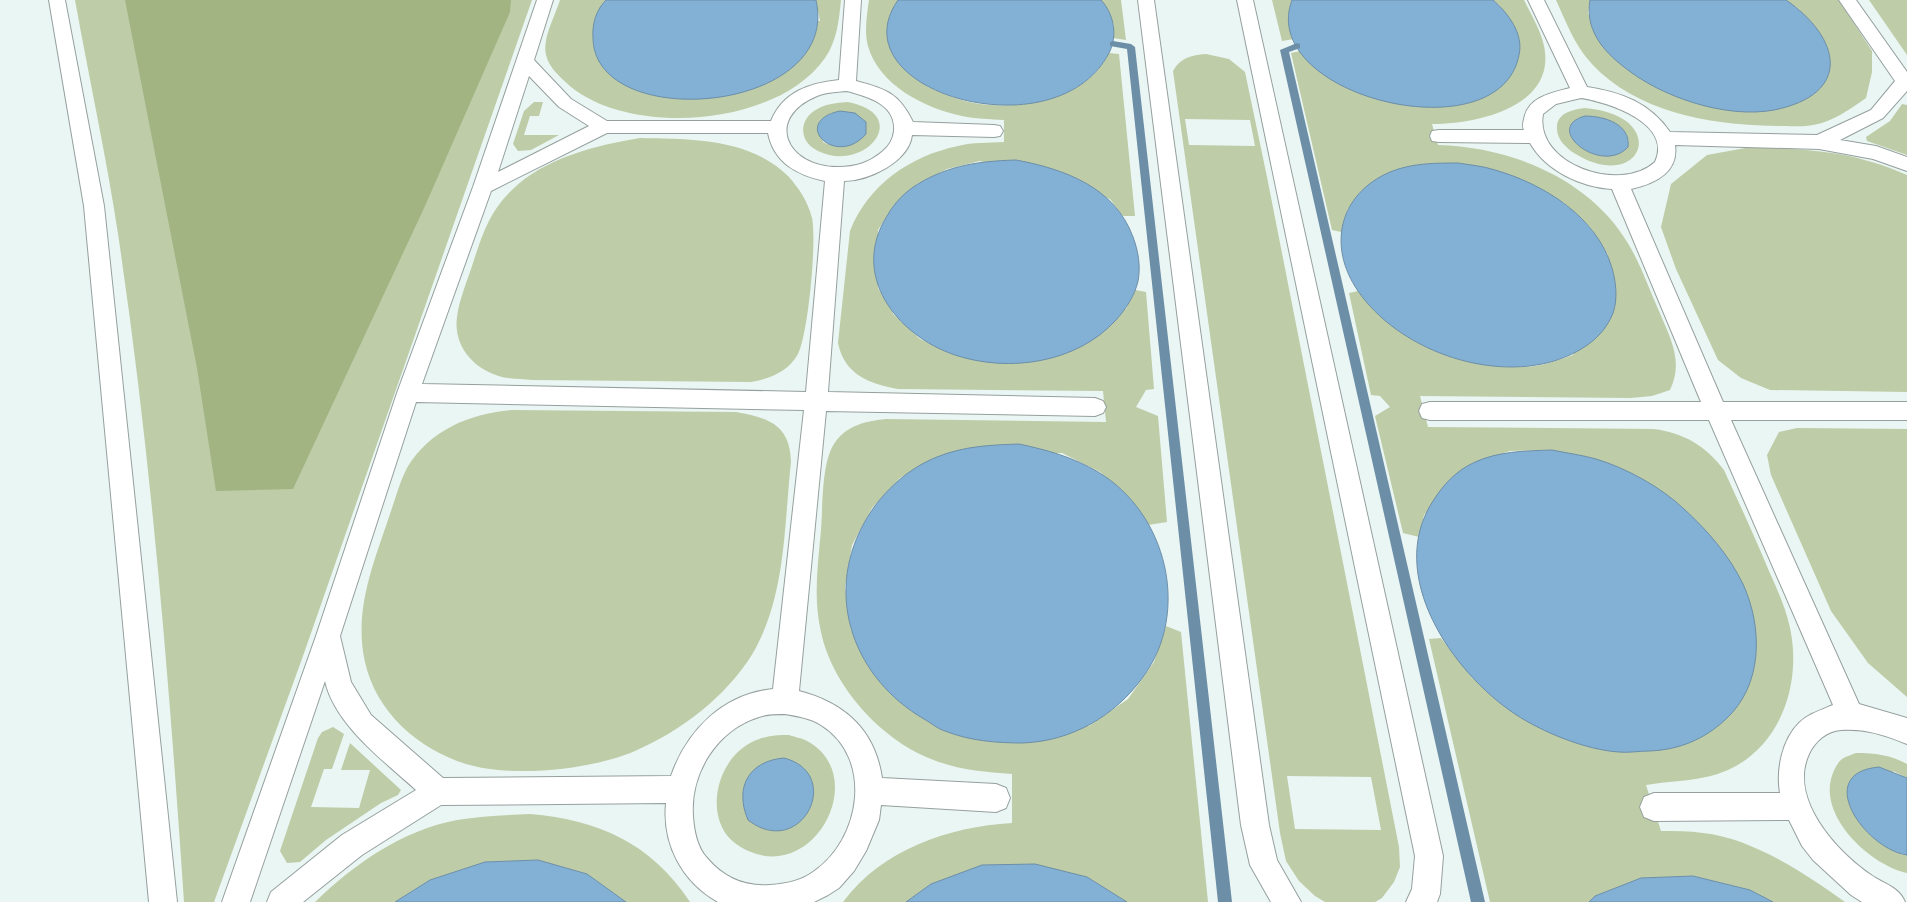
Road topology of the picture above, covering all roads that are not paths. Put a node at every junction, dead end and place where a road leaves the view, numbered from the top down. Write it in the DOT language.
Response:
graph roads {
  1 [pos="57,0"];
  2 [pos="545,0"];
  3 [pos="853,0"];
  4 [pos="1146,0"];
  5 [pos="1245,0"];
  6 [pos="1536,0"];
  7 [pos="1847,0"];
  8 [pos="526,62"];
  9 [pos="1905,83"];
  10 [pos="846,85"];
  11 [pos="1581,92"];
  12 [pos="604,127"];
  13 [pos="777,127"];
  14 [pos="905,128"];
  15 [pos="994,131"];
  16 [pos="1439,136"];
  17 [pos="1534,137"];
  18 [pos="1665,138"];
  19 [pos="1819,142"];
  20 [pos="1907,164"];
  21 [pos="834,175"];
  22 [pos="1619,184"];
  23 [pos="483,187"];
  24 [pos="408,393"];
  25 [pos="816,400"];
  26 [pos="1096,407"];
  27 [pos="1907,410"];
  28 [pos="1430,411"];
  29 [pos="1716,411"];
  30 [pos="328,636"];
  31 [pos="785,701"];
  32 [pos="1851,716"];
  33 [pos="1907,731"];
  34 [pos="679,790"];
  35 [pos="870,791"];
  36 [pos="438,792"];
  37 [pos="996,798"];
  38 [pos="1797,806"];
  39 [pos="1654,807"];
  40 [pos="766,901"];
  41 [pos="163,902"];
  42 [pos="236,902"];
  43 [pos="281,902"];
  44 [pos="1287,902"];
  45 [pos="1420,902"];
  46 [pos="1891,902"];
  1 -- 41 [label="lane"];
  2 -- 8 [label="lane"];
  3 -- 10 [label="lane"];
  4 -- 44 [label="lane"];
  5 -- 45 [label="lane"];
  6 -- 11 [label="lane"];
  7 -- 9 [label="lane"];
  8 -- 12 [label="lane"];
  8 -- 23 [label="lane"];
  9 -- 19 [label="lane"];
  10 -- 13 [label="lane"];
  10 -- 14 [label="lane"];
  11 -- 17 [label="lane"];
  11 -- 18 [label="lane"];
  12 -- 13 [label="lane"];
  12 -- 23 [label="lane"];
  13 -- 21 [label="lane"];
  14 -- 15 [label="lane"];
  14 -- 21 [label="lane"];
  16 -- 17 [label="lane"];
  17 -- 22 [label="lane"];
  18 -- 19 [label="lane"];
  18 -- 22 [label="lane"];
  19 -- 20 [label="lane"];
  21 -- 25 [label="lane"];
  22 -- 29 [label="lane"];
  23 -- 24 [label="lane"];
  24 -- 25 [label="lane"];
  24 -- 30 [label="lane"];
  25 -- 26 [label="lane"];
  25 -- 31 [label="lane"];
  27 -- 29 [label="lane"];
  28 -- 29 [label="lane"];
  29 -- 32 [label="lane"];
  30 -- 36 [label="lane"];
  30 -- 42 [label="lane"];
  31 -- 34 [label="lane"];
  31 -- 35 [label="lane"];
  32 -- 33 [label="lane"];
  32 -- 38 [label="lane"];
  34 -- 36 [label="lane"];
  34 -- 40 [label="lane"];
  35 -- 37 [label="lane"];
  35 -- 40 [label="lane"];
  36 -- 43 [label="lane"];
  38 -- 39 [label="lane"];
  38 -- 46 [label="lane"];
}
